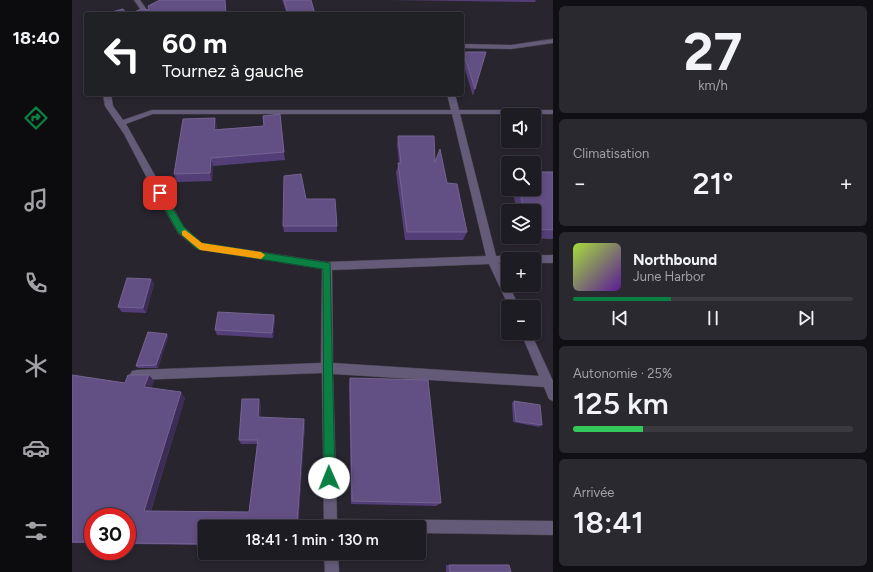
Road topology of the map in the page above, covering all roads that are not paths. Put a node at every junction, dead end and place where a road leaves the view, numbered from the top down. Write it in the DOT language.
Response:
graph roads {
  1 [pos="137,0"];
  2 [pos="146,12"];
  3 [pos="553,41"];
  4 [pos="464,46"];
  5 [pos="107,96"];
  6 [pos="451,96"];
  7 [pos="455,112"];
  8 [pos="553,112"];
  9 [pos="121,123"];
  10 [pos="492,259"];
  11 [pos="501,259"];
  12 [pos="541,259"];
  13 [pos="553,259"];
  14 [pos="327,266"];
  15 [pos="511,300"];
  16 [pos="529,340"];
  17 [pos="327,368"];
  18 [pos="135,375"];
  19 [pos="548,382"];
  20 [pos="553,394"];
  21 [pos="331,520"];
  22 [pos="426,527"];
  23 [pos="553,528"];
  24 [pos="332,560"];
  25 [pos="332,572"];
  1 -- 2 [label="street"];
  3 -- 4 [label="street"];
  5 -- 9 [label="street"];
  6 -- 7 [label="street"];
  7 -- 8 [label="street"];
  7 -- 9 [label="street"];
  7 -- 10 [label="street"];
  9 -- 14 [label="street"];
  10 -- 11 [label="street"];
  10 -- 14 [label="street"];
  10 -- 15 [label="street"];
  12 -- 13 [label="street"];
  14 -- 17 [label="street"];
  16 -- 19 [label="street"];
  17 -- 18 [label="street"];
  17 -- 19 [label="street"];
  17 -- 21 [label="street"];
  19 -- 20 [label="street"];
  22 -- 23 [label="street"];
  24 -- 25 [label="street"];
}
